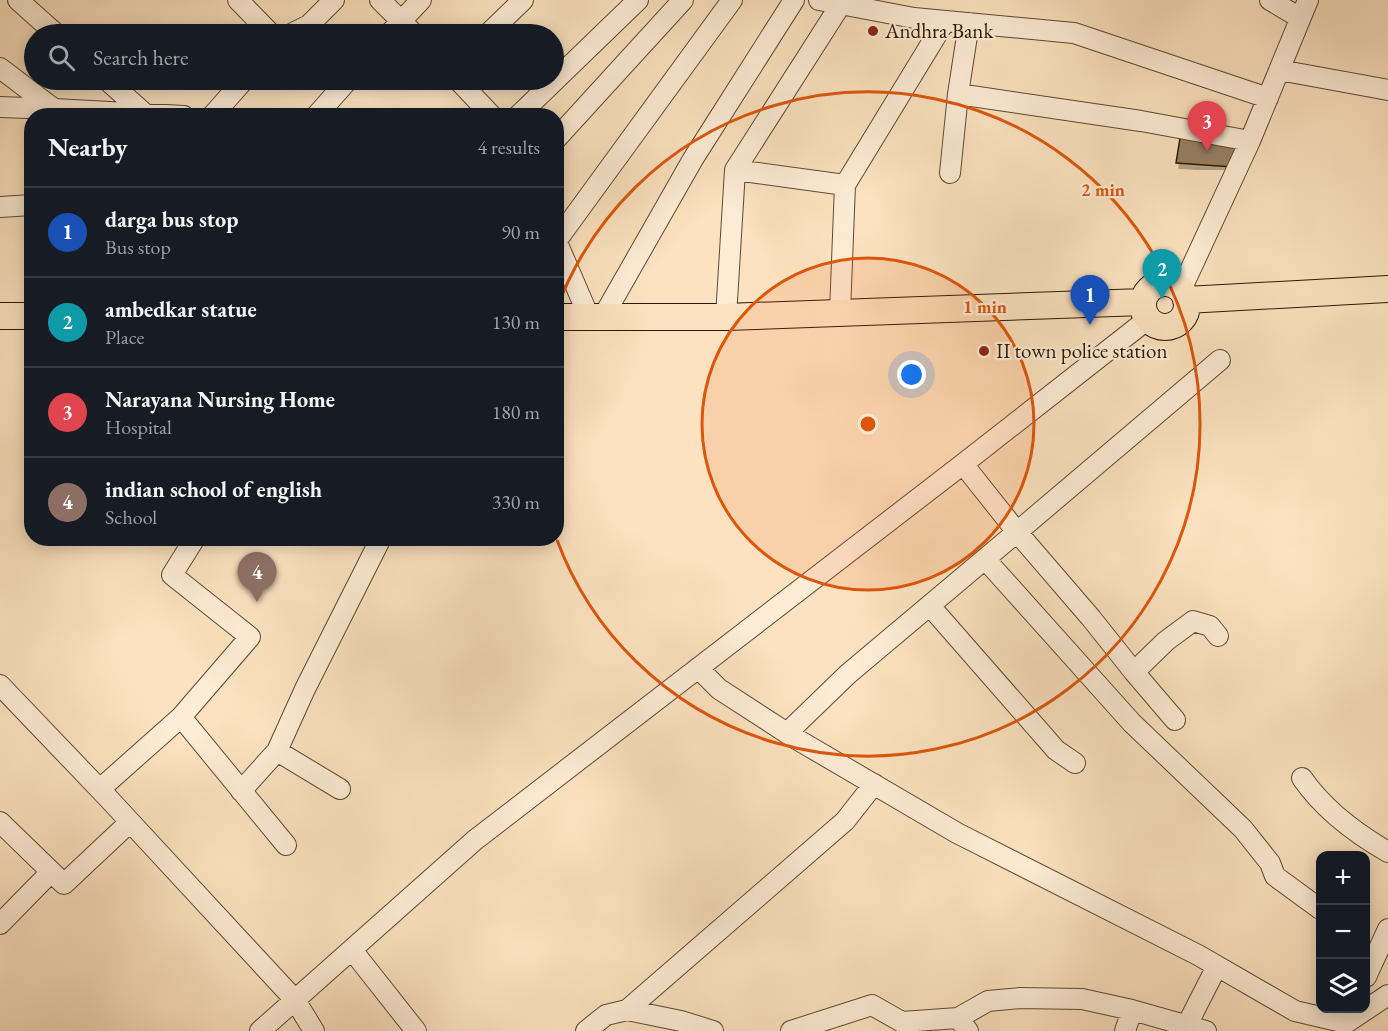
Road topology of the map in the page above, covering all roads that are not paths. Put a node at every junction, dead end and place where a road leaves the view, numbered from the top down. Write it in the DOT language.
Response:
graph roads {
  1 [pos="18,0"];
  2 [pos="238,0"];
  3 [pos="334,0"];
  4 [pos="380,0"];
  5 [pos="421,0"];
  6 [pos="523,0"];
  7 [pos="638,0"];
  8 [pos="683,0"];
  9 [pos="732,0"];
  10 [pos="794,0"];
  11 [pos="819,0"];
  12 [pos="1270,0"];
  13 [pos="841,4"];
  14 [pos="1304,9"];
  15 [pos="945,21"];
  16 [pos="969,23"];
  17 [pos="45,24"];
  18 [pos="261,24"];
  19 [pos="310,24"];
  20 [pos="397,24"];
  21 [pos="405,24"];
  22 [pos="498,24"];
  23 [pos="0,68"];
  24 [pos="1279,70"];
  25 [pos="564,72"];
  26 [pos="24,86"];
  27 [pos="29,90"];
  28 [pos="118,90"];
  29 [pos="235,90"];
  30 [pos="339,90"];
  31 [pos="467,90"];
  32 [pos="545,90"];
  33 [pos="1388,90"];
  34 [pos="958,94"];
  35 [pos="1268,98"];
  36 [pos="0,107"];
  37 [pos="27,108"];
  38 [pos="53,108"];
  39 [pos="138,108"];
  40 [pos="219,108"];
  41 [pos="323,108"];
  42 [pos="484,108"];
  43 [pos="526,108"];
  44 [pos="564,130"];
  45 [pos="1251,141"];
  46 [pos="735,170"];
  47 [pos="950,173"];
  48 [pos="845,185"];
  49 [pos="24,206"];
  50 [pos="0,207"];
  51 [pos="564,230"];
  52 [pos="564,254"];
  53 [pos="1388,290"];
  54 [pos="1183,295"];
  55 [pos="1145,310"];
  56 [pos="840,312"];
  57 [pos="0,316"];
  58 [pos="24,316"];
  59 [pos="564,317"];
  60 [pos="596,317"];
  61 [pos="726,317"];
  62 [pos="1220,360"];
  63 [pos="963,464"];
  64 [pos="1017,532"];
  65 [pos="190,546"];
  66 [pos="377,546"];
  67 [pos="985,559"];
  68 [pos="930,606"];
  69 [pos="1218,636"];
  70 [pos="698,668"];
  71 [pos="1134,672"];
  72 [pos="0,685"];
  73 [pos="182,717"];
  74 [pos="1175,720"];
  75 [pos="788,733"];
  76 [pos="277,752"];
  77 [pos="1075,763"];
  78 [pos="1302,778"];
  79 [pos="874,784"];
  80 [pos="100,789"];
  81 [pos="340,789"];
  82 [pos="242,791"];
  83 [pos="0,822"];
  84 [pos="130,822"];
  85 [pos="286,844"];
  86 [pos="1388,852"];
  87 [pos="51,872"];
  88 [pos="1316,906"];
  89 [pos="0,924"];
  90 [pos="1388,929"];
  91 [pos="1377,948"];
  92 [pos="352,950"];
  93 [pos="1370,965"];
  94 [pos="1217,966"];
  95 [pos="1388,996"];
  96 [pos="295,1000"];
  97 [pos="627,1010"];
  98 [pos="1132,1010"];
  99 [pos="1353,1021"];
  100 [pos="963,1024"];
  101 [pos="1194,1028"];
  102 [pos="260,1031"];
  103 [pos="314,1031"];
  104 [pos="416,1031"];
  105 [pos="586,1031"];
  106 [pos="713,1031"];
  107 [pos="791,1031"];
  108 [pos="1125,1031"];
  1 -- 17 [label="street"];
  2 -- 18 [label="street"];
  3 -- 19 [label="street"];
  4 -- 20 [label="street"];
  5 -- 21 [label="street"];
  6 -- 22 [label="street"];
  7 -- 25 [label="street"];
  8 -- 44 [label="street"];
  9 -- 51 [label="street"];
  10 -- 60 [label="street"];
  11 -- 13 [label="street"];
  12 -- 14 [label="street"];
  13 -- 15 [label="street"];
  13 -- 46 [label="street"];
  14 -- 24 [label="street"];
  15 -- 16 [label="street"];
  15 -- 48 [label="street"];
  16 -- 34 [label="street"];
  16 -- 35 [label="street"];
  23 -- 26 [label="street"];
  24 -- 33 [label="street"];
  24 -- 35 [label="street"];
  27 -- 38 [label="street"];
  28 -- 39 [label="street"];
  29 -- 40 [label="street"];
  30 -- 41 [label="street"];
  31 -- 42 [label="street"];
  32 -- 43 [label="street"];
  34 -- 45 [label="street"];
  34 -- 47 [label="street"];
  35 -- 45 [label="street"];
  36 -- 37 [label="street"];
  45 -- 54 [label="street"];
  46 -- 48 [label="street"];
  46 -- 61 [label="street"];
  48 -- 56 [label="street"];
  49 -- 50 [label="street"];
  52 -- 60 [label="street"];
  53 -- 54 [label="main road"];
  54 -- 55 [label="main road"];
  54 -- 55 [label="main road"];
  55 -- 56 [label="main road"];
  55 -- 63 [label="street"];
  56 -- 61 [label="main road"];
  57 -- 58 [label="main road"];
  59 -- 60 [label="main road"];
  60 -- 61 [label="main road"];
  62 -- 64 [label="street"];
  63 -- 64 [label="street"];
  63 -- 70 [label="street"];
  64 -- 67 [label="street"];
  64 -- 71 [label="street"];
  65 -- 73 [label="street"];
  66 -- 76 [label="street"];
  67 -- 68 [label="street"];
  67 -- 88 [label="street"];
  68 -- 75 [label="street"];
  68 -- 77 [label="street"];
  69 -- 71 [label="street"];
  70 -- 75 [label="street"];
  70 -- 92 [label="street"];
  71 -- 74 [label="street"];
  72 -- 80 [label="street"];
  73 -- 80 [label="street"];
  73 -- 82 [label="street"];
  75 -- 79 [label="street"];
  76 -- 81 [label="street"];
  76 -- 82 [label="street"];
  78 -- 86 [label="street"];
  79 -- 94 [label="street"];
  79 -- 97 [label="street"];
  80 -- 84 [label="street"];
  82 -- 85 [label="street"];
  83 -- 87 [label="street"];
  84 -- 87 [label="street"];
  84 -- 96 [label="street"];
  87 -- 89 [label="street"];
  90 -- 91 [label="street"];
  91 -- 93 [label="street"];
  92 -- 96 [label="street"];
  92 -- 104 [label="street"];
  94 -- 99 [label="street"];
  94 -- 101 [label="street"];
  95 -- 99 [label="street"];
  96 -- 102 [label="street"];
  96 -- 103 [label="street"];
  97 -- 105 [label="street"];
  97 -- 106 [label="street"];
  98 -- 100 [label="street"];
  98 -- 101 [label="street"];
  98 -- 108 [label="street"];
  100 -- 107 [label="street"];
}
